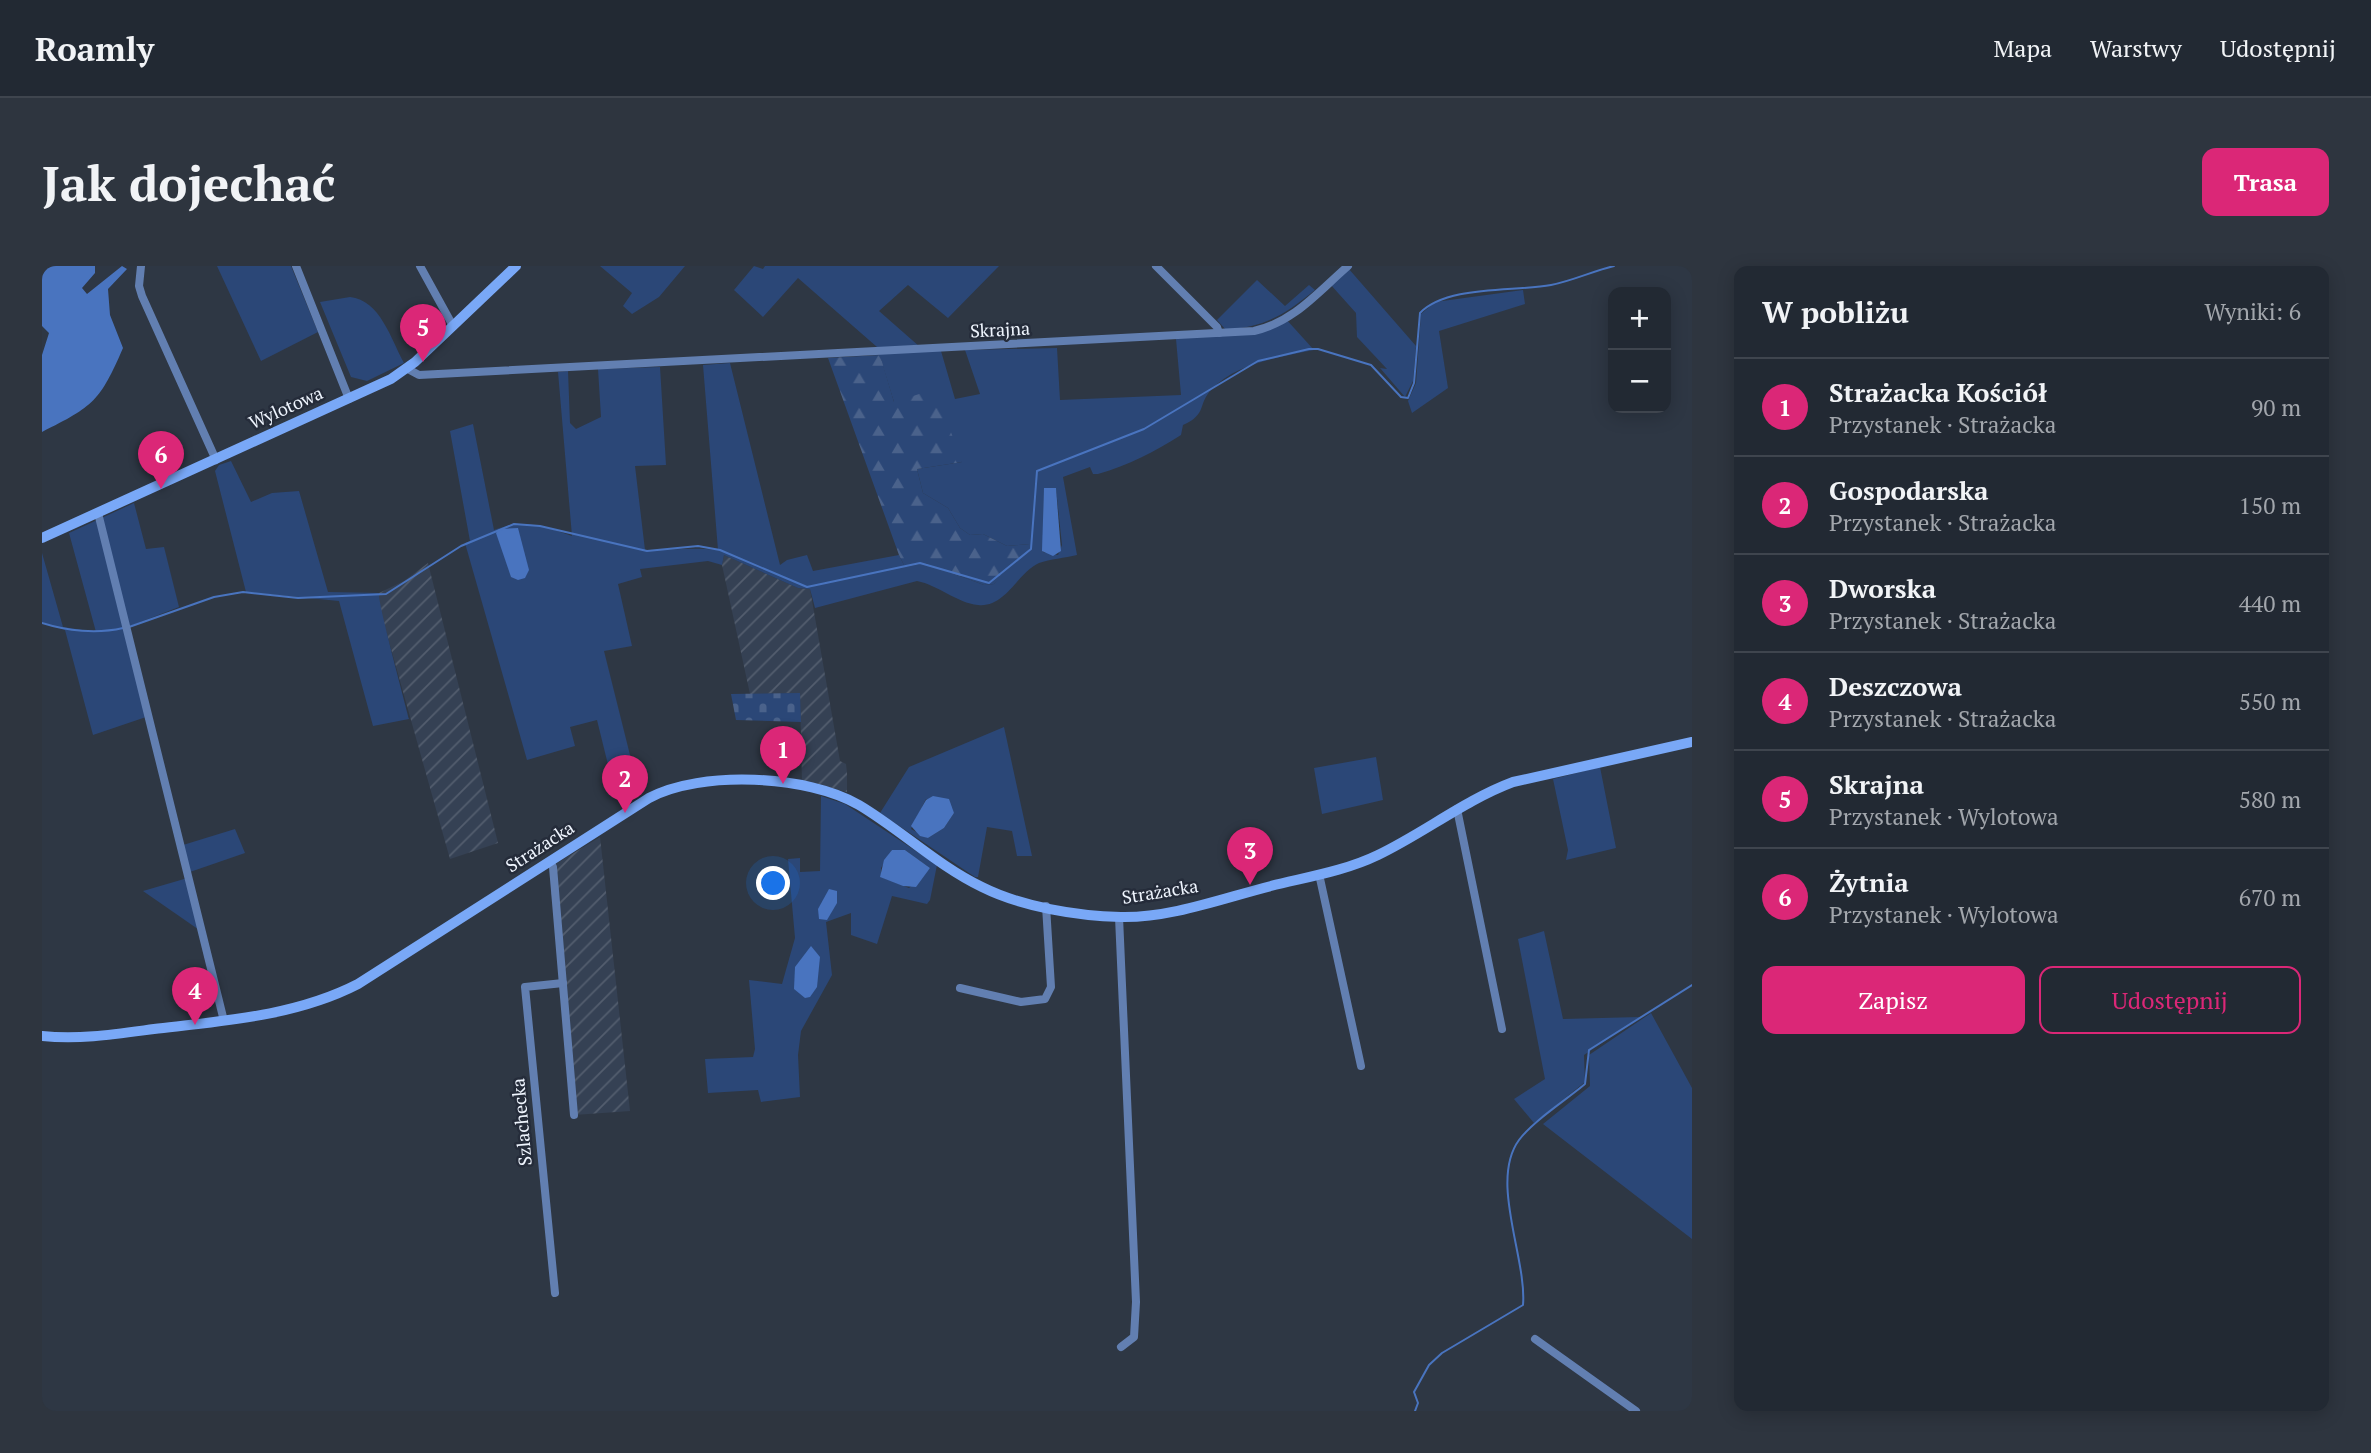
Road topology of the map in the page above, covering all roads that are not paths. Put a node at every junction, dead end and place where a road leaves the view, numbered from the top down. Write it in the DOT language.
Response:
graph roads {
  1 [pos="141,266"];
  2 [pos="296,266"];
  3 [pos="420,266"];
  4 [pos="516,266"];
  5 [pos="1156,266"];
  6 [pos="1348,266"];
  7 [pos="453,326"];
  8 [pos="1219,333"];
  9 [pos="407,368"];
  10 [pos="349,399"];
  11 [pos="216,460"];
  12 [pos="98,513"];
  13 [pos="42,538"];
  14 [pos="1692,741"];
  15 [pos="1457,809"];
  16 [pos="550,861"];
  17 [pos="1319,874"];
  18 [pos="1046,906"];
  19 [pos="1119,917"];
  20 [pos="563,983"];
  21 [pos="960,988"];
  22 [pos="224,1021"];
  23 [pos="1502,1029"];
  24 [pos="42,1036"];
  25 [pos="1361,1066"];
  26 [pos="574,1115"];
  27 [pos="555,1293"];
  28 [pos="1535,1339"];
  29 [pos="1121,1347"];
  30 [pos="1636,1411"];
  1 -- 11 [label="street"];
  2 -- 10 [label="street"];
  3 -- 7 [label="street"];
  4 -- 7 [label="street, Wylotowa"];
  5 -- 8 [label="street"];
  6 -- 8 [label="street, Skrajna"];
  7 -- 9 [label="street, Wylotowa"];
  8 -- 9 [label="street, Skrajna"];
  9 -- 10 [label="street, Wylotowa"];
  10 -- 11 [label="street, Wylotowa"];
  11 -- 12 [label="street, Wylotowa"];
  12 -- 13 [label="street, Wylotowa"];
  12 -- 22 [label="street"];
  14 -- 15 [label="street, Strażacka"];
  15 -- 17 [label="street, Strażacka"];
  15 -- 23 [label="street"];
  16 -- 18 [label="street, Strażacka"];
  16 -- 20 [label="street"];
  16 -- 22 [label="street, Strażacka"];
  17 -- 19 [label="street, Strażacka"];
  17 -- 25 [label="street"];
  18 -- 19 [label="street, Strażacka"];
  18 -- 21 [label="street"];
  19 -- 29 [label="street"];
  20 -- 26 [label="street"];
  20 -- 27 [label="street, Szlachecka"];
  22 -- 24 [label="street, Strażacka"];
  28 -- 30 [label="street"];
}
